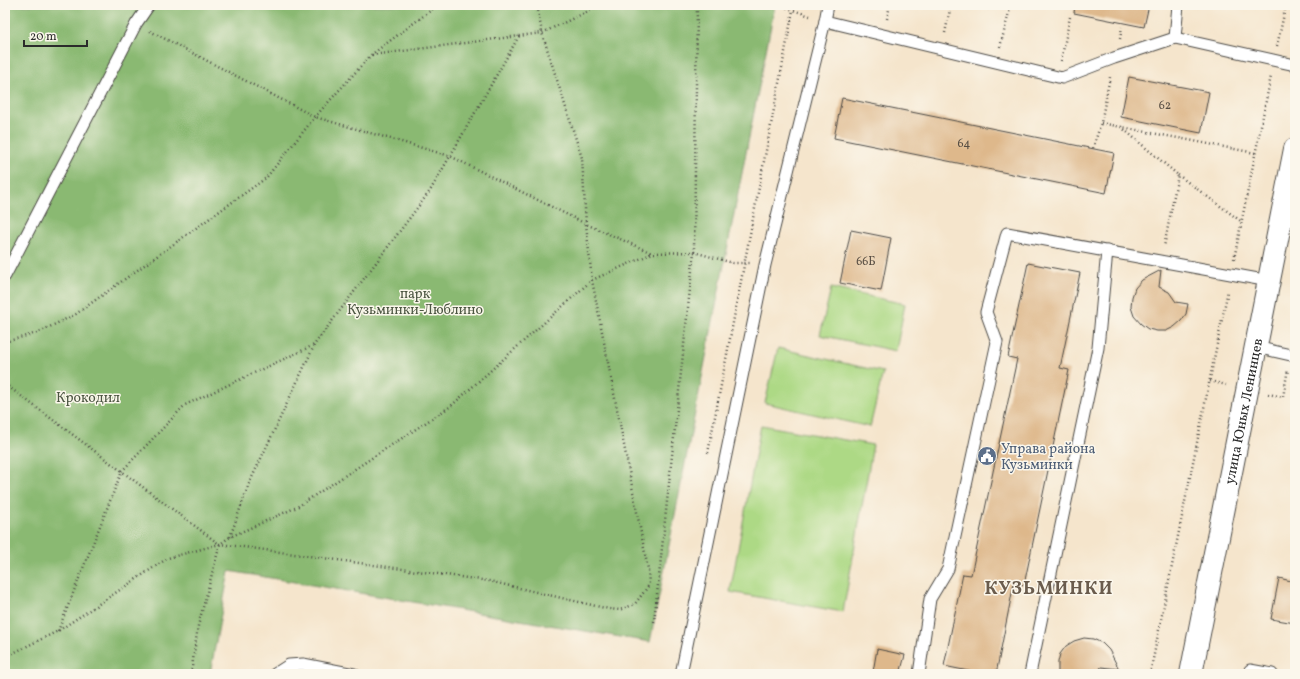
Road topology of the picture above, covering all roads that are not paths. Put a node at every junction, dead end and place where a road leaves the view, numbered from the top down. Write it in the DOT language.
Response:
graph roads {
  1 [pos="149,5"];
  2 [pos="828,5"];
  3 [pos="1178,5"];
  4 [pos="825,21"];
  5 [pos="1176,38"];
  6 [pos="1295,65"];
  7 [pos="1295,149"];
  8 [pos="1107,251"];
  9 [pos="5,276"];
  10 [pos="1269,281"];
  11 [pos="1256,347"];
  12 [pos="1295,356"];
  13 [pos="1250,670"];
  14 [pos="275,674"];
  15 [pos="354,674"];
  16 [pos="681,674"];
  17 [pos="919,674"];
  18 [pos="1030,674"];
  19 [pos="1191,674"];
  20 [pos="1272,674"];
  1 -- 9 [label="lane"];
  2 -- 4 [label="lane"];
  3 -- 5 [label="lane"];
  4 -- 5 [label="lane"];
  4 -- 16 [label="lane"];
  5 -- 6 [label="lane"];
  7 -- 10 [label="main road, улица Юных Ленинцев"];
  8 -- 10 [label="lane"];
  8 -- 17 [label="lane"];
  8 -- 18 [label="lane"];
  10 -- 11 [label="main road, улица Юных Ленинцев"];
  11 -- 12 [label="lane"];
  11 -- 19 [label="main road, улица Юных Ленинцев"];
  13 -- 20 [label="lane"];
  14 -- 15 [label="lane"];
}
